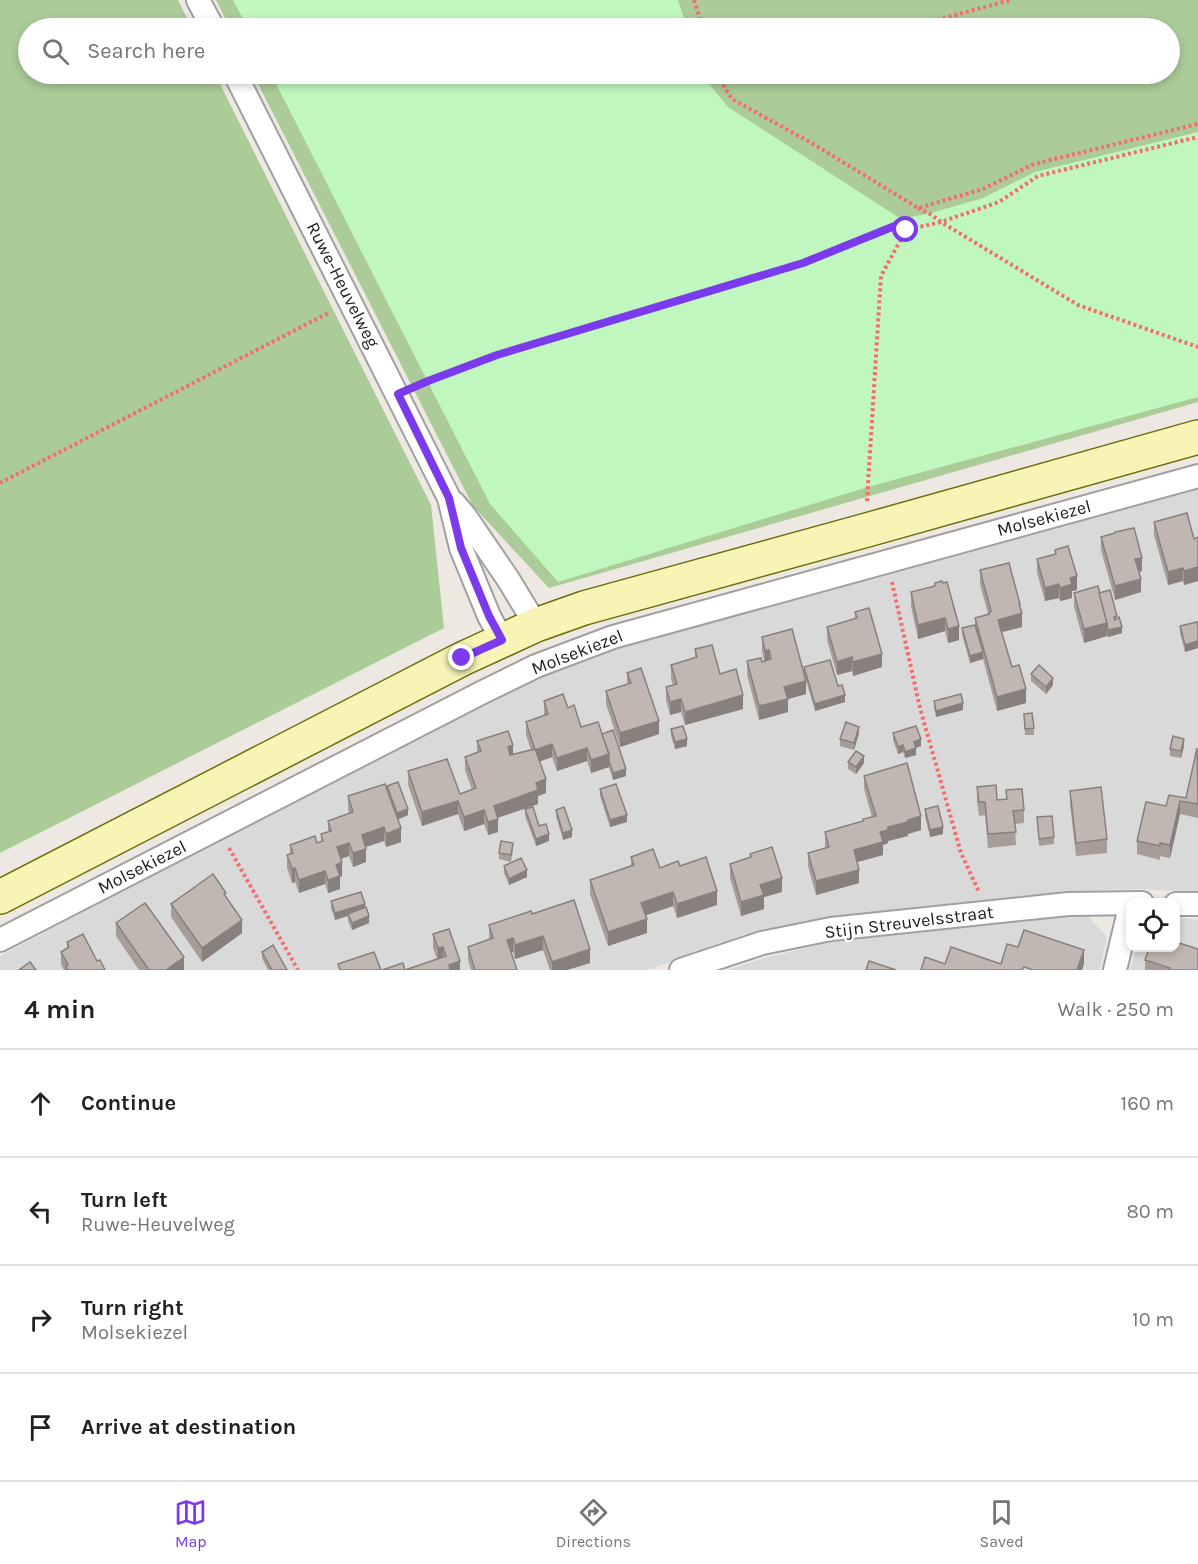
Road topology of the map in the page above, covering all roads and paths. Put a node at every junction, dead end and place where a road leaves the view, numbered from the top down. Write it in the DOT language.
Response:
graph roads {
  1 [pos="198,0"];
  2 [pos="694,0"];
  3 [pos="1010,0"];
  4 [pos="208,18"];
  5 [pos="700,18"];
  6 [pos="944,18"];
  7 [pos="240,84"];
  8 [pos="723,84"];
  9 [pos="1198,124"];
  10 [pos="1198,137"];
  11 [pos="918,208"];
  12 [pos="941,222"];
  13 [pos="906,230"];
  14 [pos="351,301"];
  15 [pos="1198,347"];
  16 [pos="398,394"];
  17 [pos="1198,436"];
  18 [pos="1198,476"];
  19 [pos="0,483"];
  20 [pos="449,498"];
  21 [pos="867,501"];
  22 [pos="887,561"];
  23 [pos="536,625"];
  24 [pos="502,640"];
  25 [pos="218,827"];
  26 [pos="0,897"];
  27 [pos="1126,904"];
  28 [pos="1180,904"];
  29 [pos="1198,904"];
  30 [pos="988,912"];
  31 [pos="1126,925"];
  32 [pos="0,940"];
  33 [pos="298,970"];
  34 [pos="681,970"];
  35 [pos="1115,970"];
  1 -- 4 [label="street"];
  2 -- 5 [label="path"];
  3 -- 6 [label="path"];
  7 -- 14 [label="street, Ruwe-Heuvelweg"];
  8 -- 11 [label="path"];
  9 -- 11 [label="path"];
  10 -- 12 [label="path"];
  11 -- 12 [label="path"];
  12 -- 13 [label="path"];
  12 -- 15 [label="path"];
  13 -- 16 [label="path"];
  13 -- 21 [label="path"];
  14 -- 16 [label="street, Ruwe-Heuvelweg"];
  14 -- 19 [label="path"];
  16 -- 20 [label="street, Ruwe-Heuvelweg"];
  17 -- 23 [label="main road, Molsekiezel"];
  18 -- 22 [label="street, Molsekiezel"];
  20 -- 23 [label="street, Ruwe-Heuvelweg"];
  20 -- 24 [label="street, Ruwe-Heuvelweg"];
  22 -- 25 [label="street, Molsekiezel"];
  22 -- 30 [label="path"];
  23 -- 24 [label="main road, Molsekiezel"];
  24 -- 26 [label="main road, Molsekiezel"];
  25 -- 32 [label="street, Molsekiezel"];
  25 -- 33 [label="path"];
  27 -- 30 [label="street, Stijn Streuvelsstraat"];
  28 -- 29 [label="street"];
  30 -- 34 [label="street, Stijn Streuvelsstraat"];
  31 -- 35 [label="street"];
}
